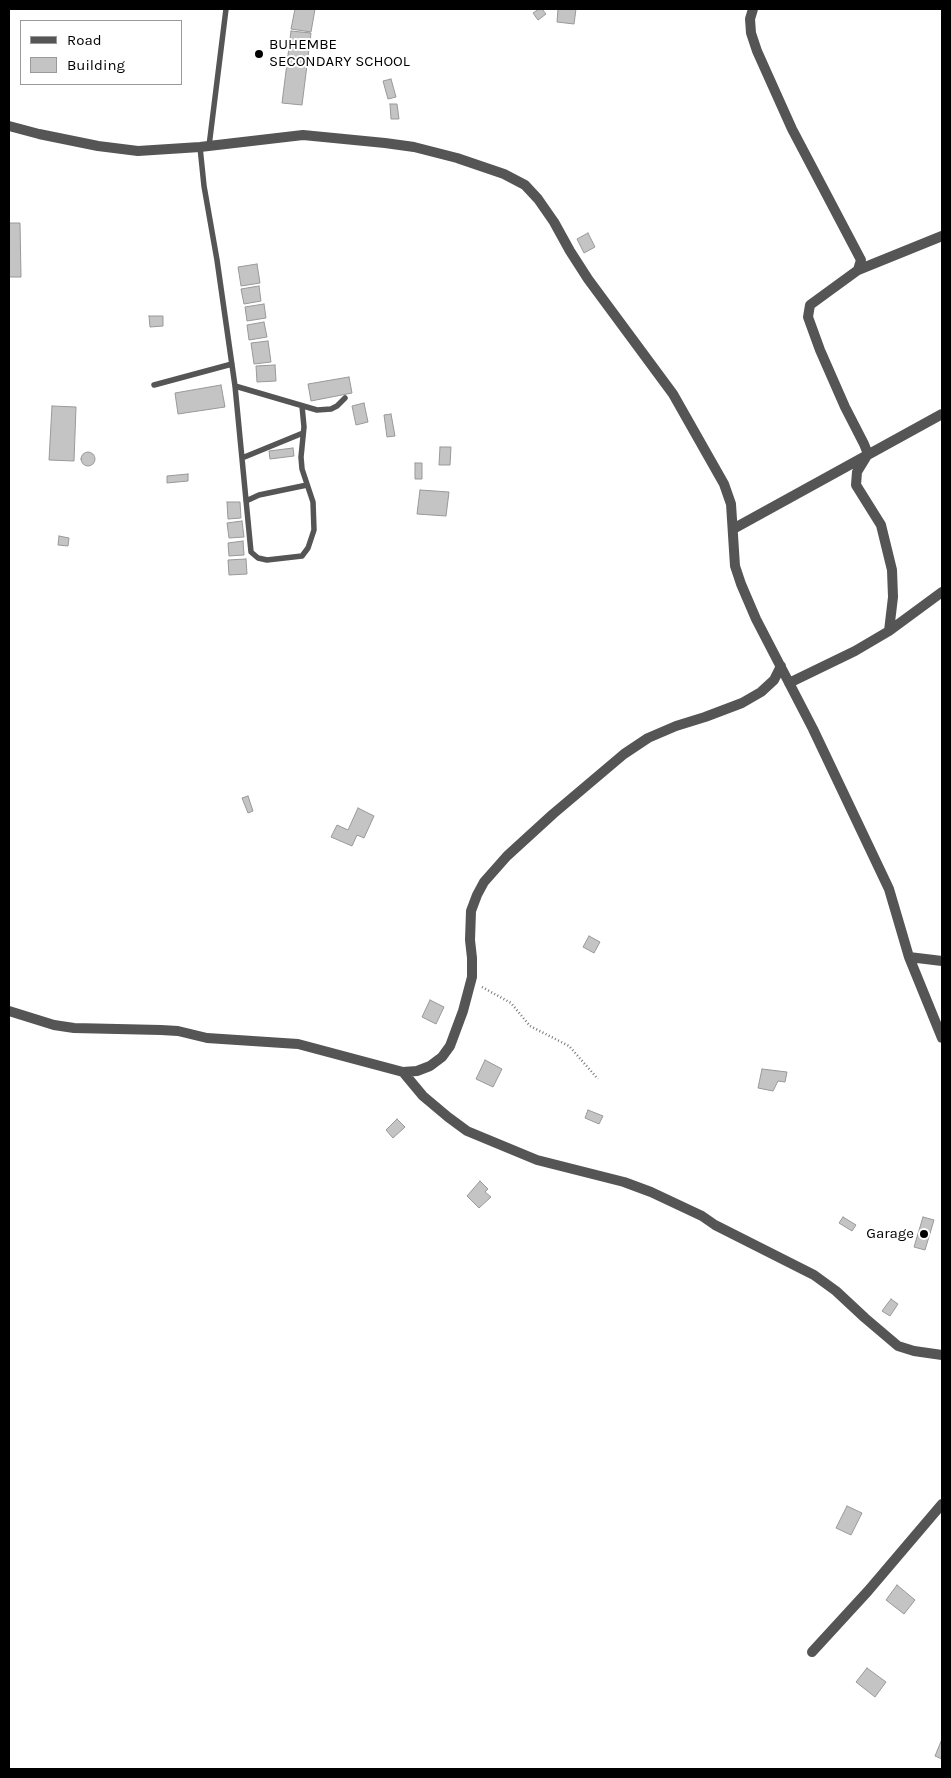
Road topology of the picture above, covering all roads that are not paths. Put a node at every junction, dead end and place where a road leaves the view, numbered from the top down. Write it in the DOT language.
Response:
graph roads {
  1 [pos="226,9"];
  2 [pos="753,9"];
  3 [pos="9,126"];
  4 [pos="205,147"];
  5 [pos="942,236"];
  6 [pos="858,270"];
  7 [pos="232,364"];
  8 [pos="154,385"];
  9 [pos="235,386"];
  10 [pos="345,398"];
  11 [pos="302,406"];
  12 [pos="942,414"];
  13 [pos="303,433"];
  14 [pos="868,454"];
  15 [pos="242,458"];
  16 [pos="307,485"];
  17 [pos="246,501"];
  18 [pos="733,529"];
  19 [pos="942,592"];
  20 [pos="888,631"];
  21 [pos="781,666"];
  22 [pos="790,683"];
  23 [pos="909,957"];
  24 [pos="942,961"];
  25 [pos="9,1011"];
  26 [pos="942,1038"];
  27 [pos="403,1072"];
  28 [pos="942,1355"];
  29 [pos="942,1504"];
  30 [pos="812,1652"];
  1 -- 4 [label="lane"];
  2 -- 6 [label="street"];
  3 -- 4 [label="street"];
  4 -- 7 [label="lane"];
  4 -- 18 [label="street"];
  5 -- 6 [label="street"];
  6 -- 14 [label="street"];
  7 -- 8 [label="lane"];
  7 -- 9 [label="lane"];
  9 -- 11 [label="lane"];
  9 -- 15 [label="lane"];
  10 -- 11 [label="lane"];
  11 -- 13 [label="lane"];
  12 -- 14 [label="street"];
  13 -- 15 [label="lane"];
  13 -- 16 [label="lane"];
  14 -- 18 [label="street"];
  14 -- 20 [label="street"];
  15 -- 17 [label="lane"];
  16 -- 17 [label="lane"];
  16 -- 17 [label="lane"];
  18 -- 21 [label="street"];
  19 -- 20 [label="street"];
  20 -- 22 [label="street"];
  21 -- 22 [label="street"];
  21 -- 27 [label="street"];
  22 -- 23 [label="street"];
  23 -- 24 [label="street"];
  23 -- 26 [label="street"];
  25 -- 27 [label="street"];
  27 -- 28 [label="street"];
  29 -- 30 [label="street"];
}
